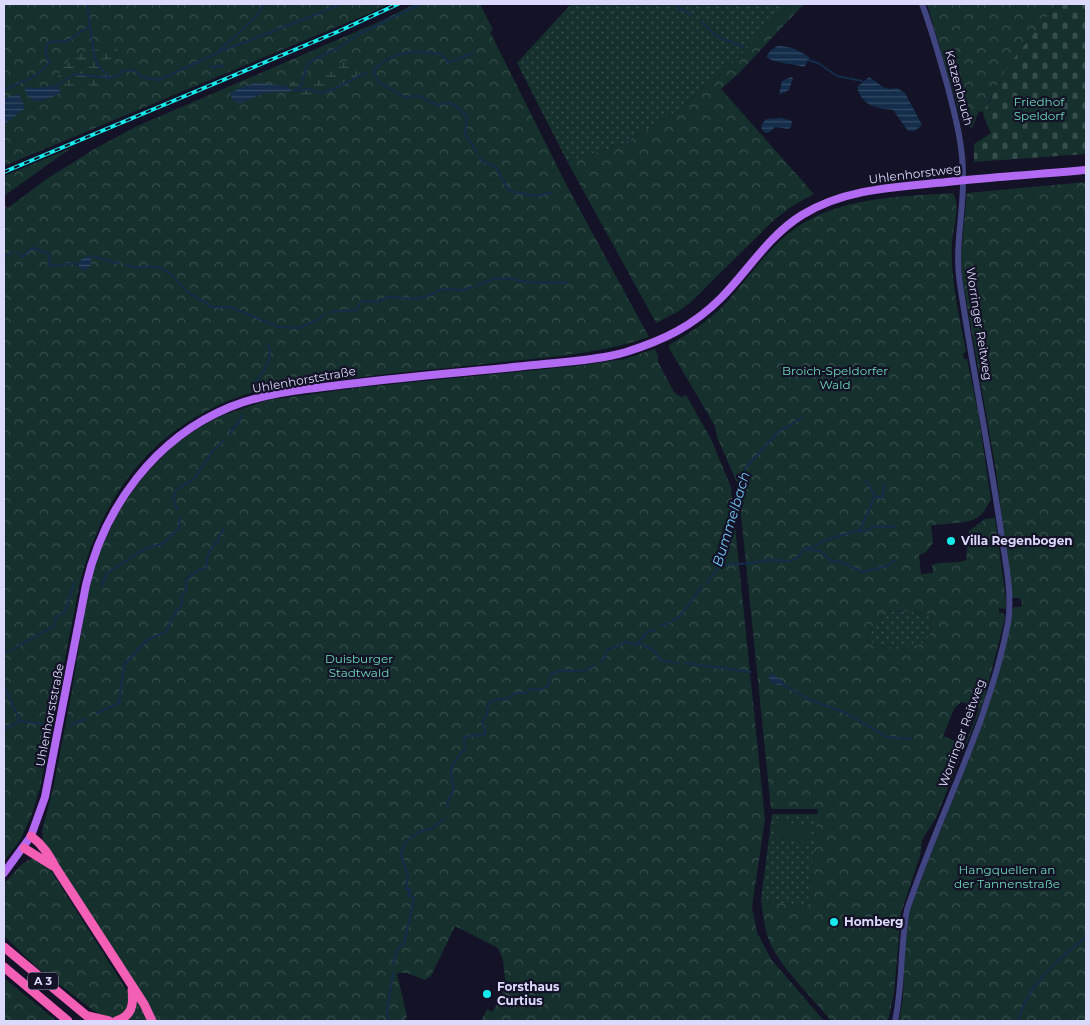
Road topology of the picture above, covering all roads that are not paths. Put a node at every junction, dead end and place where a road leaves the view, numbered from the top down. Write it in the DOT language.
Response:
graph roads {
  1 [pos="922,4"];
  2 [pos="1086,170"];
  3 [pos="964,180"];
  4 [pos="623,353"];
  5 [pos="31,836"];
  6 [pos="24,848"];
  7 [pos="56,868"];
  8 [pos="4,873"];
  9 [pos="4,947"];
  10 [pos="4,967"];
  11 [pos="131,984"];
  12 [pos="83,1014"];
  13 [pos="68,1021"];
  14 [pos="93,1021"];
  15 [pos="109,1021"];
  16 [pos="116,1021"];
  17 [pos="152,1021"];
  18 [pos="895,1021"];
  1 -- 3 [label="street, Katzenbruch"];
  2 -- 3 [label="main road, Uhlenhorstweg"];
  3 -- 4 [label="main road, Uhlenhorstweg"];
  3 -- 18 [label="street, Worringer Reitweg"];
  4 -- 5 [label="main road, Uhlenhorststraße"];
  5 -- 6 [label="main road, Uhlenhorststraße"];
  5 -- 7 [label="highway"];
  6 -- 7 [label="highway"];
  6 -- 8 [label="main road, Uhlenhorststraße"];
  7 -- 11 [label="highway"];
  9 -- 12 [label="highway, A 3"];
  10 -- 13 [label="highway, A 3"];
  11 -- 16 [label="highway"];
  11 -- 17 [label="highway"];
  12 -- 14 [label="highway, A 3"];
  12 -- 15 [label="highway"];
}
